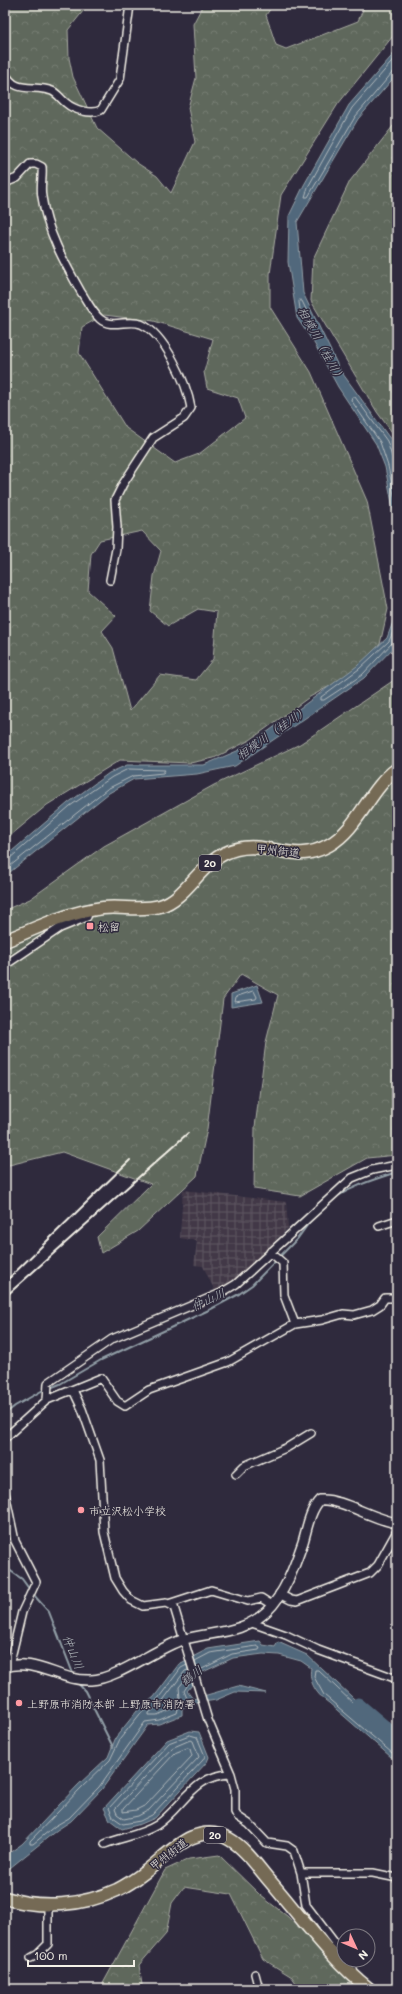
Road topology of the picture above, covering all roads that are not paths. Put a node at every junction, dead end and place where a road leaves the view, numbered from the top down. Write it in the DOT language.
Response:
graph roads {
  1 [pos="130,5"];
  2 [pos="5,73"];
  3 [pos="5,183"];
  4 [pos="110,580"];
  5 [pos="397,769"];
  6 [pos="89,910"];
  7 [pos="5,941"];
  8 [pos="5,965"];
  9 [pos="397,1164"];
  10 [pos="397,1220"];
  11 [pos="379,1226"];
  12 [pos="270,1252"];
  13 [pos="397,1298"];
  14 [pos="295,1324"];
  15 [pos="73,1390"];
  16 [pos="47,1400"];
  17 [pos="311,1433"];
  18 [pos="5,1438"];
  19 [pos="236,1474"];
  20 [pos="5,1493"];
  21 [pos="397,1524"];
  22 [pos="397,1531"];
  23 [pos="279,1594"];
  24 [pos="168,1604"];
  25 [pos="272,1605"];
  26 [pos="252,1623"];
  27 [pos="184,1644"];
  28 [pos="7,1666"];
  29 [pos="397,1679"];
  30 [pos="231,1774"];
  31 [pos="105,1844"];
  32 [pos="301,1873"];
  33 [pos="397,1878"];
  34 [pos="9,1899"];
  35 [pos="48,1904"];
  36 [pos="336,1944"];
  37 [pos="32,1958"];
  38 [pos="353,1968"];
  39 [pos="255,1974"];
  40 [pos="355,1977"];
  41 [pos="259,1989"];
  42 [pos="369,1989"];
  1 -- 2 [label="street"];
  3 -- 4 [label="street"];
  5 -- 6 [label="highway, 甲州街道 / 20"];
  6 -- 7 [label="highway, 甲州街道 / 20"];
  6 -- 8 [label="street"];
  9 -- 12 [label="street"];
  10 -- 11 [label="street"];
  12 -- 14 [label="street"];
  12 -- 16 [label="street"];
  13 -- 14 [label="street"];
  14 -- 15 [label="street"];
  15 -- 16 [label="street"];
  15 -- 24 [label="street"];
  16 -- 18 [label="street"];
  17 -- 19 [label="street"];
  20 -- 28 [label="street"];
  21 -- 23 [label="street"];
  22 -- 23 [label="street"];
  23 -- 25 [label="street"];
  24 -- 25 [label="street"];
  24 -- 27 [label="street"];
  25 -- 26 [label="street"];
  26 -- 27 [label="street"];
  26 -- 29 [label="street"];
  27 -- 28 [label="street"];
  27 -- 30 [label="street"];
  30 -- 31 [label="street"];
  30 -- 32 [label="street"];
  32 -- 33 [label="street"];
  32 -- 36 [label="street"];
  34 -- 35 [label="highway, 甲州街道 / 20"];
  35 -- 37 [label="street"];
  35 -- 40 [label="highway, 甲州街道 / 20"];
  38 -- 40 [label="street"];
  39 -- 41 [label="street"];
  40 -- 42 [label="highway, 甲州街道 / 20"];
}
